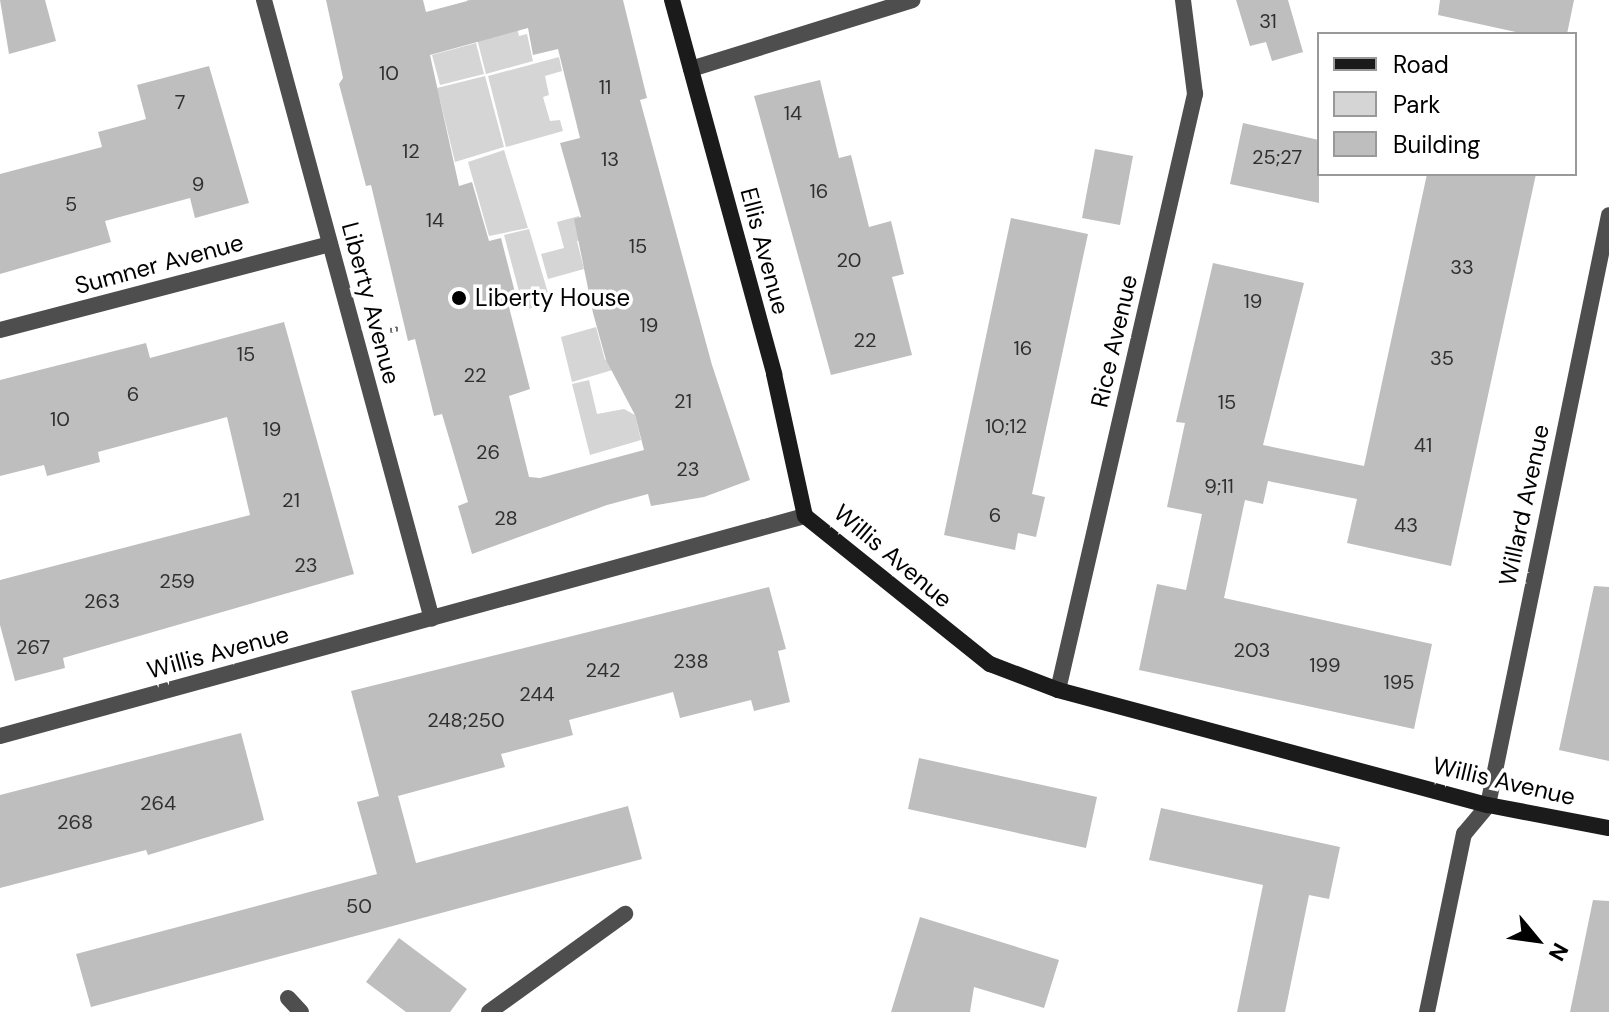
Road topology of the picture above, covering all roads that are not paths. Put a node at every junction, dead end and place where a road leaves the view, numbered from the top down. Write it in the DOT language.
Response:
graph roads {
  1 [pos="264,0"];
  2 [pos="672,0"];
  3 [pos="913,0"];
  4 [pos="1183,0"];
  5 [pos="691,69"];
  6 [pos="1609,215"];
  7 [pos="330,244"];
  8 [pos="0,330"];
  9 [pos="805,516"];
  10 [pos="432,619"];
  11 [pos="1058,690"];
  12 [pos="0,736"];
  13 [pos="1488,805"];
  14 [pos="1609,828"];
  15 [pos="625,914"];
  16 [pos="288,998"];
  17 [pos="301,1012"];
  18 [pos="489,1012"];
  19 [pos="1427,1012"];
  1 -- 7 [label="street, Liberty Avenue"];
  2 -- 5 [label="street, Ellis Avenue"];
  3 -- 5 [label="street"];
  4 -- 11 [label="street, Rice Avenue"];
  5 -- 9 [label="street, Ellis Avenue"];
  6 -- 13 [label="street, Willard Avenue"];
  7 -- 8 [label="street, Sumner Avenue"];
  7 -- 10 [label="street, Liberty Avenue"];
  9 -- 10 [label="street, Willis Avenue"];
  9 -- 11 [label="street, Willis Avenue"];
  10 -- 12 [label="street, Willis Avenue"];
  11 -- 13 [label="street, Willis Avenue"];
  13 -- 14 [label="street, Willis Avenue"];
  13 -- 19 [label="street"];
  15 -- 18 [label="street"];
  16 -- 17 [label="street"];
}
